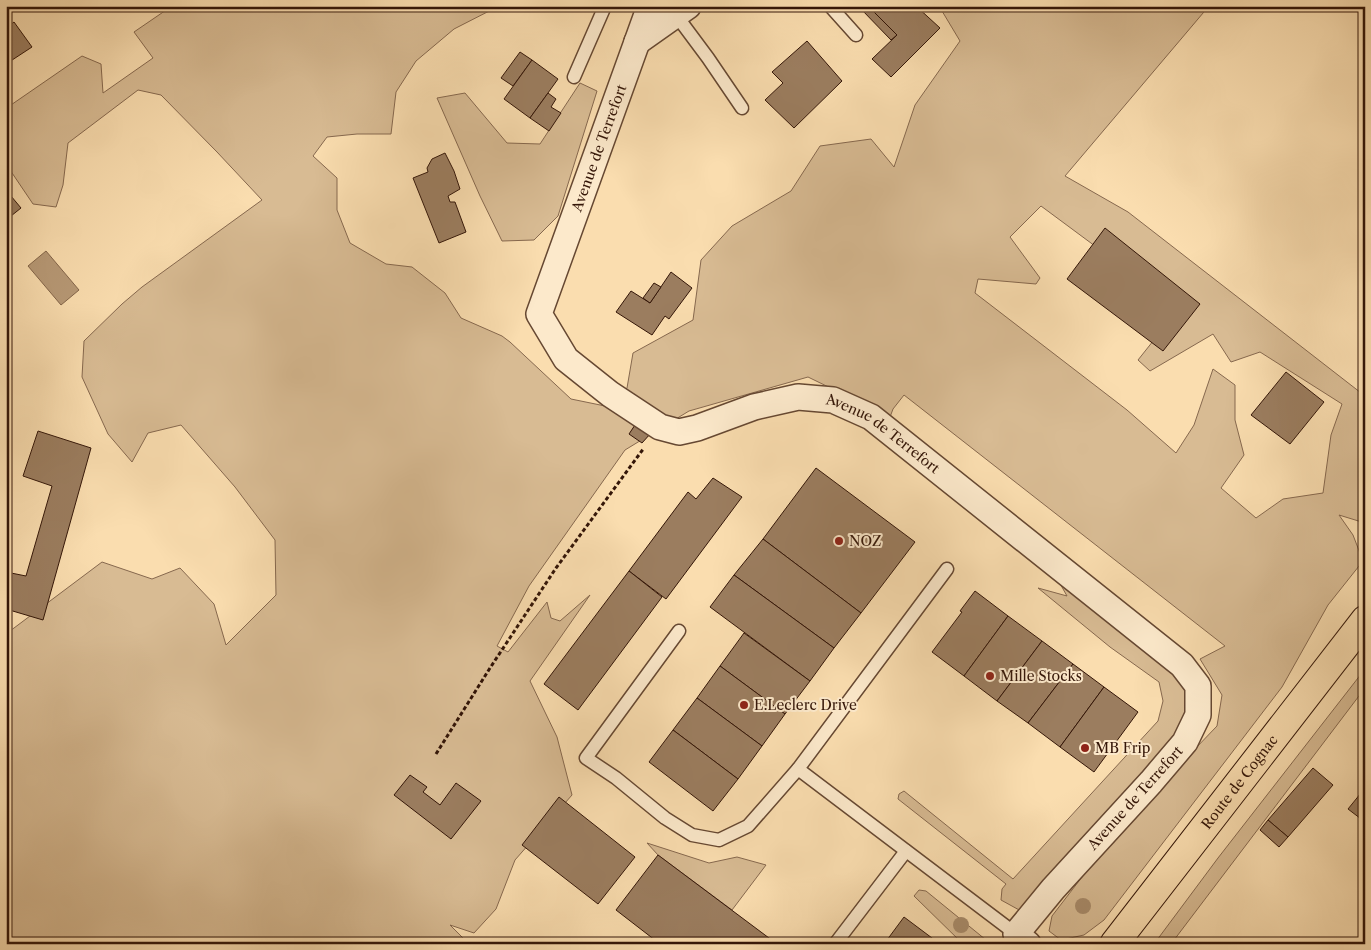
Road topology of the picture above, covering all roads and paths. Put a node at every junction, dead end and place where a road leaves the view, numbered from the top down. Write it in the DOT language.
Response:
graph roads {
  1 [pos="605,6"];
  2 [pos="830,6"];
  3 [pos="646,7"];
  4 [pos="682,11"];
  5 [pos="856,34"];
  6 [pos="637,42"];
  7 [pos="574,77"];
  8 [pos="742,108"];
  9 [pos="660,428"];
  10 [pos="947,569"];
  11 [pos="1365,620"];
  12 [pos="679,631"];
  13 [pos="436,754"];
  14 [pos="798,769"];
  15 [pos="906,851"];
  16 [pos="1022,939"];
  17 [pos="835,944"];
  18 [pos="1114,944"];
  1 -- 7 [label="lane"];
  2 -- 5 [label="lane"];
  3 -- 6 [label="street, Avenue de Terrefort"];
  4 -- 6 [label="street"];
  4 -- 8 [label="lane"];
  6 -- 9 [label="street, Avenue de Terrefort"];
  9 -- 13 [label="path"];
  9 -- 16 [label="street, Avenue de Terrefort"];
  10 -- 14 [label="lane"];
  11 -- 18 [label="main road, Route de Cognac"];
  12 -- 14 [label="lane"];
  14 -- 15 [label="lane"];
  15 -- 16 [label="lane"];
  15 -- 17 [label="lane"];
}
